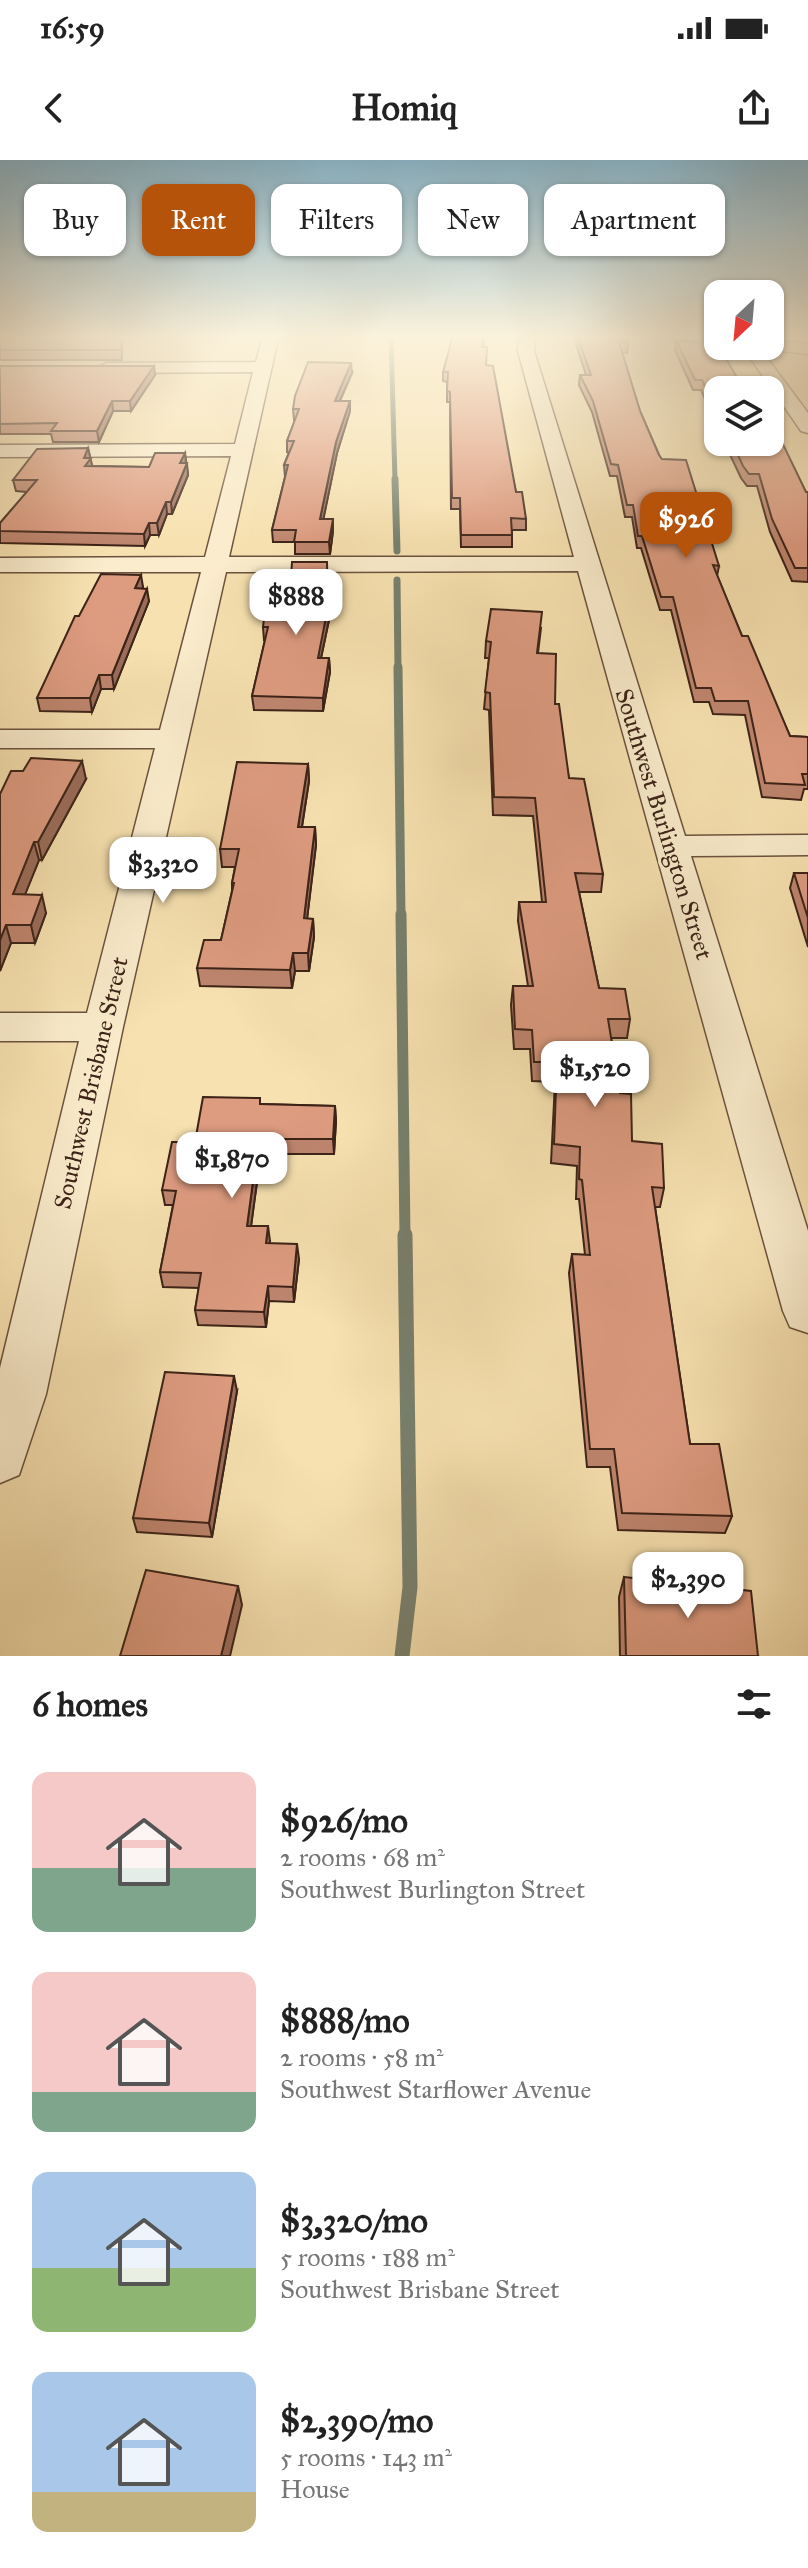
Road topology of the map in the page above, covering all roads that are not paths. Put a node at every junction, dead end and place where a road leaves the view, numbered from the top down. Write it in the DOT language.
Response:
graph roads {
  1 [pos="252,405"];
  2 [pos="541,405"];
  3 [pos="792,405"];
  4 [pos="808,427"];
  5 [pos="241,450"];
  6 [pos="0,451"];
  7 [pos="217,564"];
  8 [pos="587,564"];
  9 [pos="0,565"];
  10 [pos="0,739"];
  11 [pos="172,739"];
  12 [pos="808,845"];
  13 [pos="671,846"];
  14 [pos="0,1027"];
  15 [pos="103,1027"];
  16 [pos="808,1311"];
  17 [pos="0,1456"];
  1 -- 5 [label="street, Southwest Brisbane Street"];
  2 -- 8 [label="street, Southwest Burlington Street"];
  3 -- 4 [label="street"];
  5 -- 6 [label="street"];
  5 -- 7 [label="street, Southwest Brisbane Street"];
  7 -- 8 [label="street"];
  7 -- 9 [label="street"];
  7 -- 11 [label="street, Southwest Brisbane Street"];
  8 -- 13 [label="street, Southwest Burlington Street"];
  10 -- 11 [label="street"];
  11 -- 15 [label="street, Southwest Brisbane Street"];
  12 -- 13 [label="street"];
  13 -- 16 [label="street, Southwest Burlington Street"];
  14 -- 15 [label="street"];
  15 -- 17 [label="street, Southwest Brisbane Street"];
}
